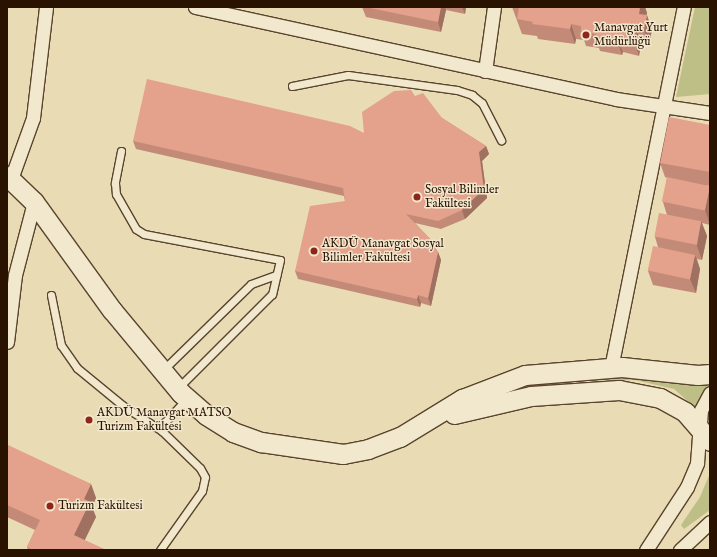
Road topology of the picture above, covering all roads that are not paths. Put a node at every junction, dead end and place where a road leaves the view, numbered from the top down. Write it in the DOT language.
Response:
graph roads {
  1 [pos="46,7"];
  2 [pos="195,7"];
  3 [pos="494,7"];
  4 [pos="684,7"];
  5 [pos="485,71"];
  6 [pos="292,86"];
  7 [pos="663,105"];
  8 [pos="710,113"];
  9 [pos="501,140"];
  10 [pos="121,151"];
  11 [pos="9,177"];
  12 [pos="34,202"];
  13 [pos="276,275"];
  14 [pos="51,295"];
  15 [pos="7,342"];
  16 [pos="611,368"];
  17 [pos="163,371"];
  18 [pos="710,374"];
  19 [pos="710,392"];
  20 [pos="182,393"];
  21 [pos="427,421"];
  22 [pos="162,431"];
  23 [pos="704,434"];
  24 [pos="710,522"];
  25 [pos="160,550"];
  26 [pos="646,550"];
  27 [pos="680,550"];
  1 -- 11 [label="street"];
  2 -- 5 [label="street"];
  3 -- 5 [label="street"];
  4 -- 7 [label="street"];
  5 -- 7 [label="street"];
  6 -- 9 [label="lane"];
  7 -- 8 [label="street"];
  7 -- 16 [label="street"];
  10 -- 13 [label="lane"];
  11 -- 12 [label="main road"];
  12 -- 15 [label="street"];
  12 -- 17 [label="main road"];
  13 -- 17 [label="lane"];
  13 -- 20 [label="lane"];
  14 -- 22 [label="lane"];
  16 -- 18 [label="main road"];
  16 -- 21 [label="main road"];
  17 -- 20 [label="main road"];
  19 -- 23 [label="street"];
  20 -- 21 [label="main road"];
  20 -- 22 [label="lane"];
  21 -- 23 [label="main road"];
  22 -- 25 [label="lane"];
  23 -- 26 [label="street"];
  24 -- 27 [label="street"];
}
